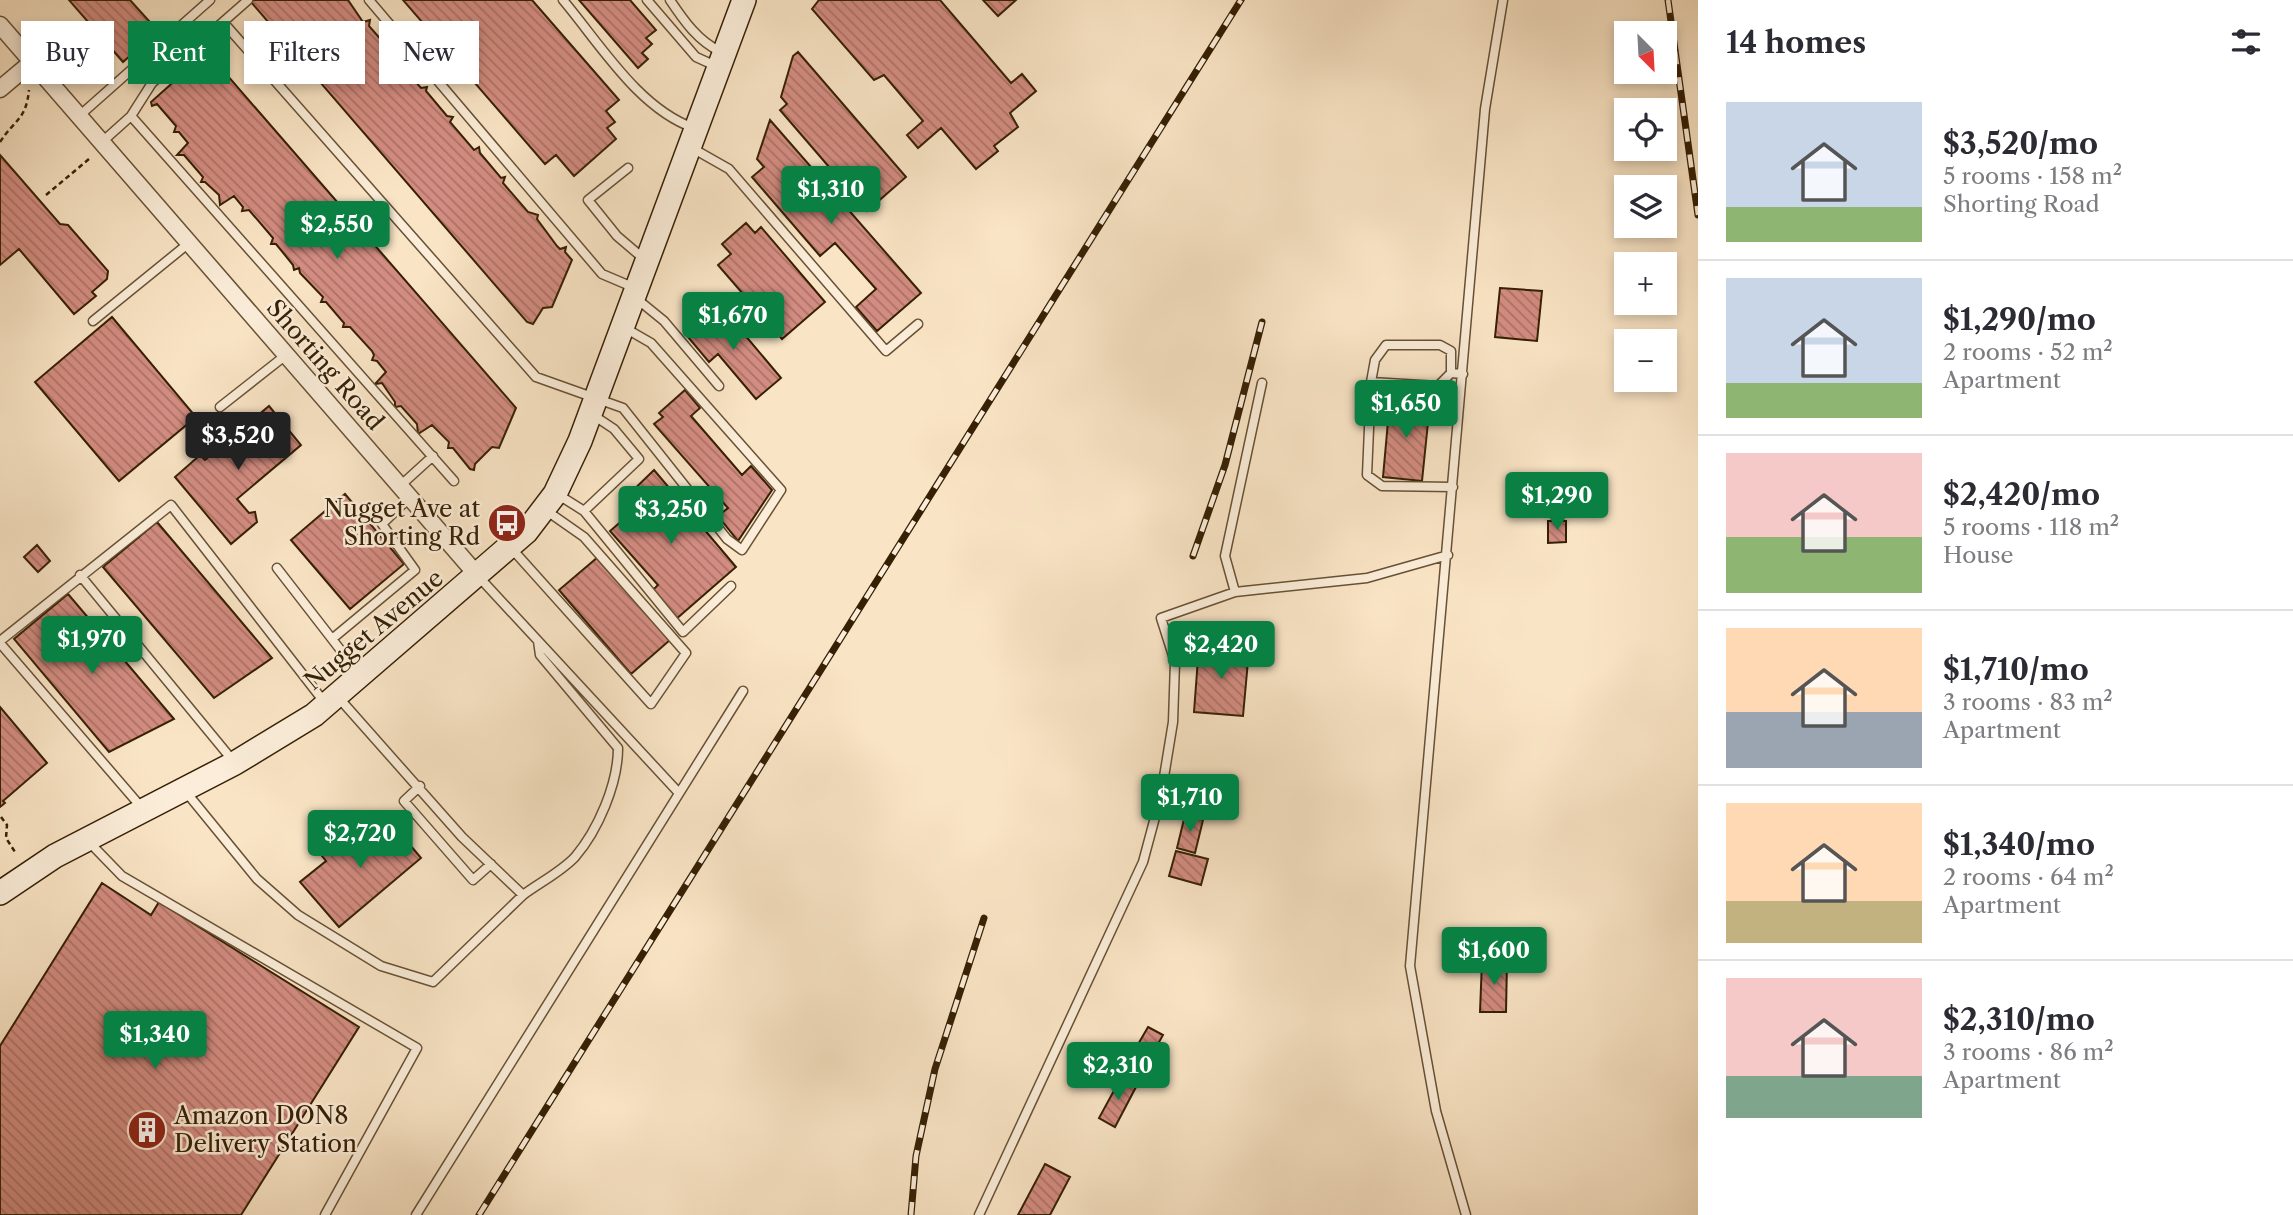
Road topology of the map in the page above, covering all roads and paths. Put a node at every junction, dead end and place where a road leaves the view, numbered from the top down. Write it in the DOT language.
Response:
graph roads {
  1 [pos="210,0"];
  2 [pos="248,0"];
  3 [pos="369,0"];
  4 [pos="563,0"];
  5 [pos="647,0"];
  6 [pos="670,0"];
  7 [pos="744,0"];
  8 [pos="1503,0"];
  9 [pos="224,21"];
  10 [pos="0,25"];
  11 [pos="230,30"];
  12 [pos="21,49"];
  13 [pos="721,60"];
  14 [pos="21,71"];
  15 [pos="50,84"];
  16 [pos="151,84"];
  17 [pos="0,89"];
  18 [pos="29,90"];
  19 [pos="131,116"];
  20 [pos="78,117"];
  21 [pos="693,138"];
  22 [pos="0,142"];
  23 [pos="101,143"];
  24 [pos="89,159"];
  25 [pos="628,167"];
  26 [pos="46,195"];
  27 [pos="189,243"];
  28 [pos="646,261"];
  29 [pos="636,293"];
  30 [pos="93,321"];
  31 [pos="918,324"];
  32 [pos="623,327"];
  33 [pos="286,355"];
  34 [pos="1451,373"];
  35 [pos="1463,374"];
  36 [pos="1371,382"];
  37 [pos="1262,383"];
  38 [pos="719,386"];
  39 [pos="594,405"];
  40 [pos="219,407"];
  41 [pos="433,456"];
  42 [pos="454,481"];
  43 [pos="1453,487"];
  44 [pos="405,492"];
  45 [pos="550,501"];
  46 [pos="584,511"];
  47 [pos="510,547"];
  48 [pos="1448,555"];
  49 [pos="277,568"];
  50 [pos="80,575"];
  51 [pos="478,576"];
  52 [pos="731,586"];
  53 [pos="1235,592"];
  54 [pos="332,639"];
  55 [pos="538,641"];
  56 [pos="0,642"];
  57 [pos="361,677"];
  58 [pos="743,691"];
  59 [pos="332,701"];
  60 [pos="235,763"];
  61 [pos="420,786"];
  62 [pos="184,789"];
  63 [pos="678,792"];
  64 [pos="144,810"];
  65 [pos="1,817"];
  66 [pos="87,840"];
  67 [pos="15,852"];
  68 [pos="491,864"];
  69 [pos="0,893"];
  70 [pos="523,895"];
  71 [pos="325,1215"];
  72 [pos="416,1215"];
  73 [pos="979,1215"];
  74 [pos="1466,1215"];
  1 -- 20 [label="lane"];
  2 -- 9 [label="lane"];
  3 -- 29 [label="lane"];
  4 -- 21 [label="lane"];
  5 -- 13 [label="lane"];
  6 -- 13 [label="lane"];
  7 -- 13 [label="street, Nugget Avenue"];
  8 -- 35 [label="lane"];
  10 -- 12 [label="street, Shorting Road"];
  11 -- 39 [label="lane"];
  13 -- 21 [label="street, Nugget Avenue"];
  14 -- 17 [label="street"];
  15 -- 20 [label="street, Shorting Road"];
  16 -- 19 [label="lane"];
  18 -- 22 [label="path"];
  19 -- 23 [label="lane"];
  19 -- 41 [label="lane"];
  20 -- 23 [label="street, Shorting Road"];
  21 -- 28 [label="street, Nugget Avenue"];
  21 -- 31 [label="lane"];
  23 -- 27 [label="street, Shorting Road"];
  24 -- 26 [label="path"];
  25 -- 28 [label="lane"];
  27 -- 30 [label="lane"];
  27 -- 33 [label="street, Shorting Road"];
  28 -- 29 [label="street, Nugget Avenue"];
  29 -- 32 [label="street, Nugget Avenue"];
  29 -- 38 [label="lane"];
  32 -- 39 [label="street, Nugget Avenue"];
  32 -- 39 [label="lane"];
  33 -- 40 [label="lane"];
  33 -- 44 [label="street, Shorting Road"];
  34 -- 35 [label="lane"];
  34 -- 36 [label="lane"];
  34 -- 36 [label="lane"];
  35 -- 43 [label="lane"];
  36 -- 43 [label="lane"];
  37 -- 53 [label="lane"];
  39 -- 45 [label="street, Nugget Avenue"];
  39 -- 46 [label="lane"];
  41 -- 42 [label="lane"];
  41 -- 44 [label="lane"];
  43 -- 48 [label="lane"];
  44 -- 51 [label="street, Shorting Road"];
  44 -- 54 [label="lane"];
  45 -- 46 [label="lane"];
  45 -- 47 [label="street, Nugget Avenue"];
  45 -- 47 [label="lane"];
  46 -- 52 [label="lane"];
  47 -- 51 [label="street, Nugget Avenue"];
  48 -- 53 [label="lane"];
  48 -- 74 [label="lane"];
  49 -- 54 [label="lane"];
  50 -- 56 [label="lane"];
  50 -- 59 [label="lane"];
  50 -- 60 [label="lane"];
  51 -- 55 [label="lane"];
  51 -- 57 [label="street, Nugget Avenue"];
  53 -- 73 [label="lane"];
  54 -- 57 [label="lane"];
  55 -- 63 [label="lane"];
  55 -- 70 [label="lane"];
  56 -- 64 [label="lane"];
  57 -- 59 [label="street, Nugget Avenue"];
  58 -- 63 [label="lane"];
  59 -- 60 [label="street, Nugget Avenue"];
  59 -- 61 [label="lane"];
  60 -- 62 [label="street, Nugget Avenue"];
  61 -- 68 [label="lane"];
  61 -- 68 [label="lane"];
  62 -- 64 [label="street, Nugget Avenue"];
  62 -- 70 [label="lane"];
  63 -- 72 [label="lane"];
  64 -- 66 [label="street, Nugget Avenue"];
  65 -- 67 [label="path"];
  66 -- 69 [label="street, Nugget Avenue"];
  66 -- 71 [label="lane"];
  68 -- 70 [label="lane"];
}
